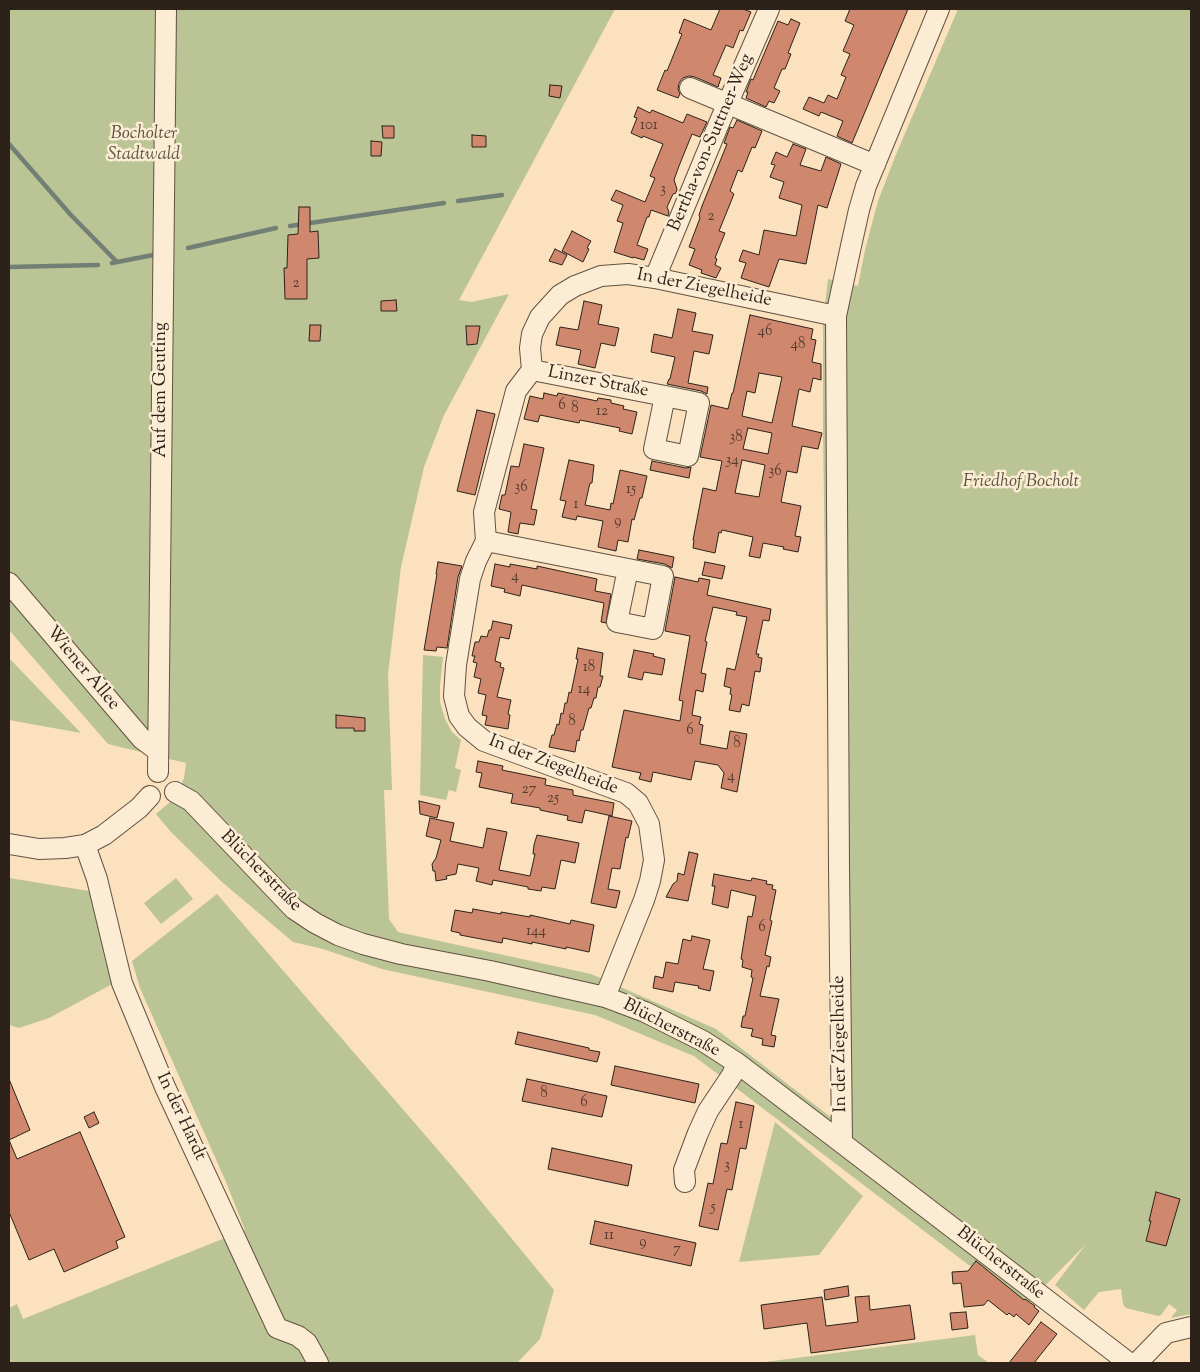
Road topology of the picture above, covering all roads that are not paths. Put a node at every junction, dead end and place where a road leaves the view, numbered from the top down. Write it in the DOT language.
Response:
graph roads {
  1 [pos="166,9"];
  2 [pos="769,9"];
  3 [pos="939,9"];
  4 [pos="690,88"];
  5 [pos="728,104"];
  6 [pos="875,165"];
  7 [pos="655,278"];
  8 [pos="836,316"];
  9 [pos="532,370"];
  10 [pos="665,396"];
  11 [pos="486,541"];
  12 [pos="628,569"];
  13 [pos="9,583"];
  14 [pos="158,751"];
  15 [pos="158,772"];
  16 [pos="175,792"];
  17 [pos="150,796"];
  18 [pos="9,844"];
  19 [pos="85,845"];
  20 [pos="605,997"];
  21 [pos="737,1064"];
  22 [pos="842,1143"];
  23 [pos="685,1182"];
  24 [pos="1191,1327"];
  25 [pos="318,1363"];
  26 [pos="1128,1363"];
  27 [pos="1137,1363"];
  1 -- 14 [label="street, Auf dem Geuting"];
  2 -- 5 [label="street, Bertha-von-Suttner-Weg"];
  3 -- 6 [label="street, In der Ziegelheide"];
  4 -- 5 [label="street"];
  5 -- 6 [label="street"];
  5 -- 7 [label="street, Bertha-von-Suttner-Weg"];
  6 -- 8 [label="street, In der Ziegelheide"];
  7 -- 8 [label="street, In der Ziegelheide"];
  7 -- 9 [label="street, In der Ziegelheide"];
  8 -- 22 [label="street, In der Ziegelheide"];
  9 -- 10 [label="street, Linzer Straße"];
  9 -- 11 [label="street, In der Ziegelheide"];
  11 -- 12 [label="street"];
  11 -- 20 [label="street, In der Ziegelheide"];
  13 -- 14 [label="street, Wiener Allee"];
  14 -- 15 [label="street, Auf dem Geuting"];
  15 -- 16 [label="street"];
  15 -- 17 [label="street"];
  16 -- 17 [label="street"];
  16 -- 20 [label="street, Blücherstraße"];
  17 -- 19 [label="street"];
  18 -- 19 [label="street"];
  19 -- 25 [label="street, In der Hardt"];
  20 -- 21 [label="street, Blücherstraße"];
  21 -- 22 [label="street, Blücherstraße"];
  21 -- 23 [label="street"];
  22 -- 26 [label="street, Blücherstraße"];
  24 -- 27 [label="street"];
}
